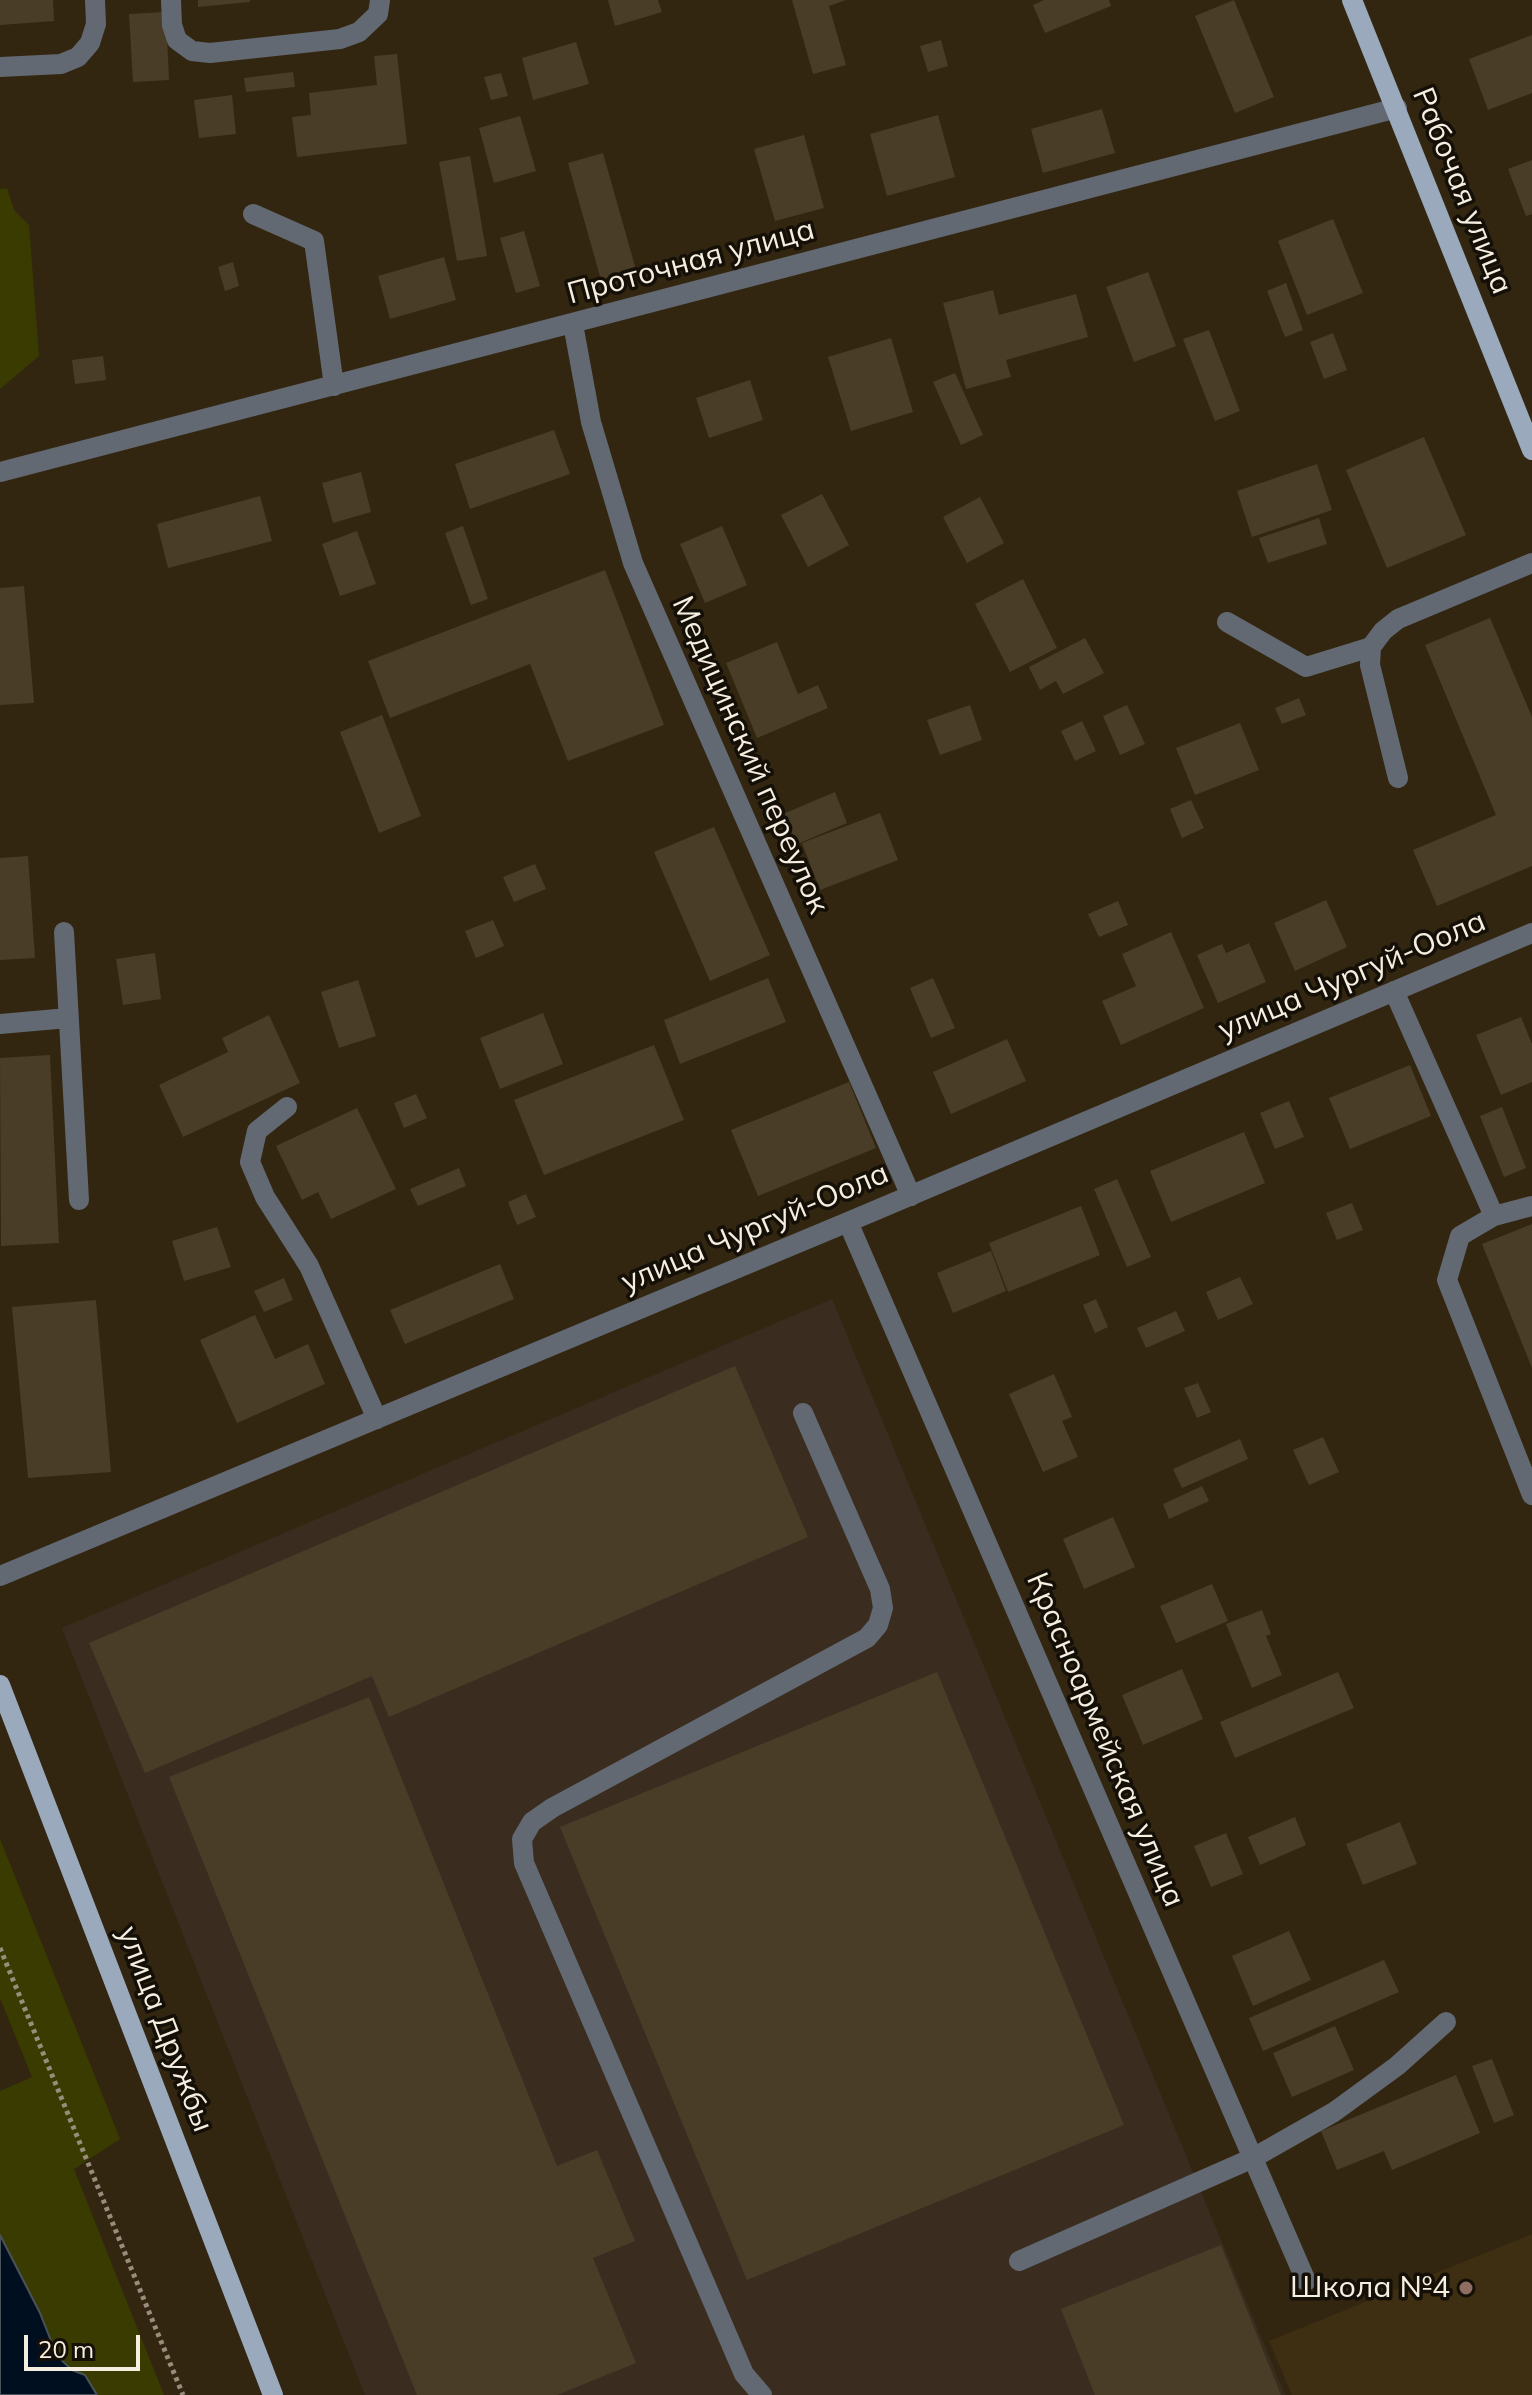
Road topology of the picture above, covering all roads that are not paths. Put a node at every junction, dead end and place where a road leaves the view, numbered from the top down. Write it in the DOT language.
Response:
graph roads {
  1 [pos="95,0"];
  2 [pos="171,0"];
  3 [pos="380,0"];
  4 [pos="1352,0"];
  5 [pos="0,67"];
  6 [pos="1397,108"];
  7 [pos="253,214"];
  8 [pos="573,324"];
  9 [pos="334,386"];
  10 [pos="1532,450"];
  11 [pos="0,472"];
  12 [pos="1532,563"];
  13 [pos="1227,622"];
  14 [pos="1371,647"];
  15 [pos="1398,778"];
  16 [pos="64,932"];
  17 [pos="1532,933"];
  18 [pos="1394,991"];
  19 [pos="68,1018"];
  20 [pos="0,1024"];
  21 [pos="287,1107"];
  22 [pos="911,1196"];
  23 [pos="79,1200"];
  24 [pos="1532,1206"];
  25 [pos="1494,1216"];
  26 [pos="848,1222"];
  27 [pos="803,1413"];
  28 [pos="377,1419"];
  29 [pos="1532,1495"];
  30 [pos="0,1576"];
  31 [pos="0,1685"];
  32 [pos="1446,2022"];
  33 [pos="1253,2158"];
  34 [pos="1019,2261"];
  35 [pos="1306,2281"];
  36 [pos="273,2395"];
  37 [pos="762,2395"];
  1 -- 5 [label="street"];
  2 -- 3 [label="street"];
  4 -- 6 [label="main road, Рабочая улица"];
  6 -- 8 [label="street, Проточная улица"];
  6 -- 10 [label="main road, Рабочая улица"];
  7 -- 9 [label="street"];
  8 -- 9 [label="street, Проточная улица"];
  8 -- 22 [label="street, Медицинский переулок"];
  9 -- 11 [label="street, Проточная улица"];
  12 -- 14 [label="street"];
  13 -- 14 [label="street"];
  14 -- 15 [label="street"];
  16 -- 19 [label="street"];
  17 -- 18 [label="street, улица Чургуй-Оола"];
  18 -- 22 [label="street, улица Чургуй-Оола"];
  18 -- 25 [label="street"];
  19 -- 20 [label="street"];
  19 -- 23 [label="street"];
  21 -- 28 [label="street"];
  22 -- 26 [label="street, улица Чургуй-Оола"];
  24 -- 25 [label="street"];
  25 -- 29 [label="street"];
  26 -- 28 [label="street, улица Чургуй-Оола"];
  26 -- 33 [label="street, Красноармейская улица"];
  27 -- 37 [label="street"];
  28 -- 30 [label="street, улица Чургуй-Оола"];
  31 -- 36 [label="main road, улица Дружбы"];
  32 -- 33 [label="street"];
  33 -- 34 [label="street"];
  33 -- 35 [label="street, Красноармейская улица"];
}
